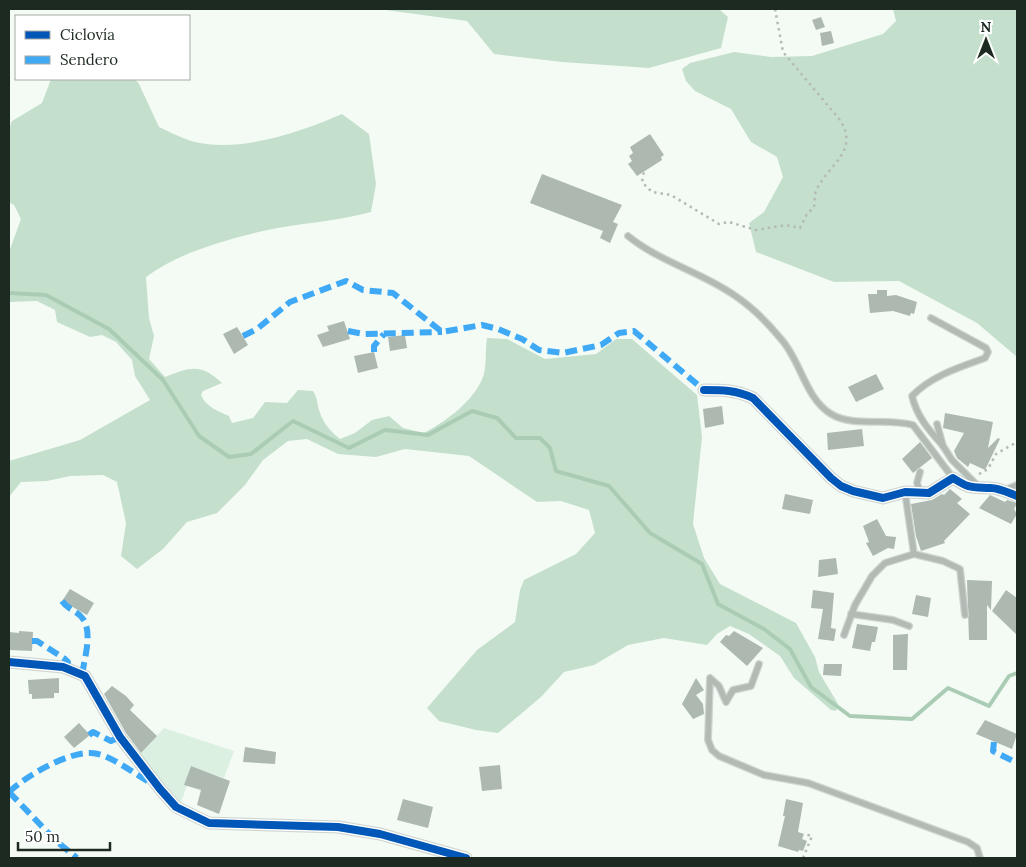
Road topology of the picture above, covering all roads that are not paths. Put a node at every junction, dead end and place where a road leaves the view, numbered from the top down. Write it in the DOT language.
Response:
graph roads {
  1 [pos="628,236"];
  2 [pos="931,318"];
  3 [pos="704,390"];
  4 [pos="938,424"];
  5 [pos="943,446"];
  6 [pos="920,472"];
  7 [pos="953,478"];
  8 [pos="1017,485"];
  9 [pos="981,489"];
  10 [pos="1003,491"];
  11 [pos="905,492"];
  12 [pos="920,492"];
  13 [pos="1017,496"];
  14 [pos="914,554"];
  15 [pos="851,614"];
  16 [pos="965,616"];
  17 [pos="910,626"];
  18 [pos="844,635"];
  19 [pos="9,662"];
  20 [pos="760,664"];
  21 [pos="466,858"];
  22 [pos="980,858"];
  1 -- 7 [label="lane"];
  2 -- 5 [label="lane"];
  3 -- 11 [label="street"];
  4 -- 5 [label="lane"];
  5 -- 9 [label="lane"];
  6 -- 12 [label="lane"];
  7 -- 9 [label="street"];
  7 -- 12 [label="street"];
  8 -- 10 [label="lane"];
  9 -- 10 [label="street"];
  10 -- 13 [label="street"];
  11 -- 12 [label="street"];
  11 -- 14 [label="lane"];
  14 -- 15 [label="lane"];
  14 -- 16 [label="lane"];
  15 -- 17 [label="lane"];
  15 -- 18 [label="lane"];
  19 -- 21 [label="street"];
  20 -- 22 [label="lane"];
}
